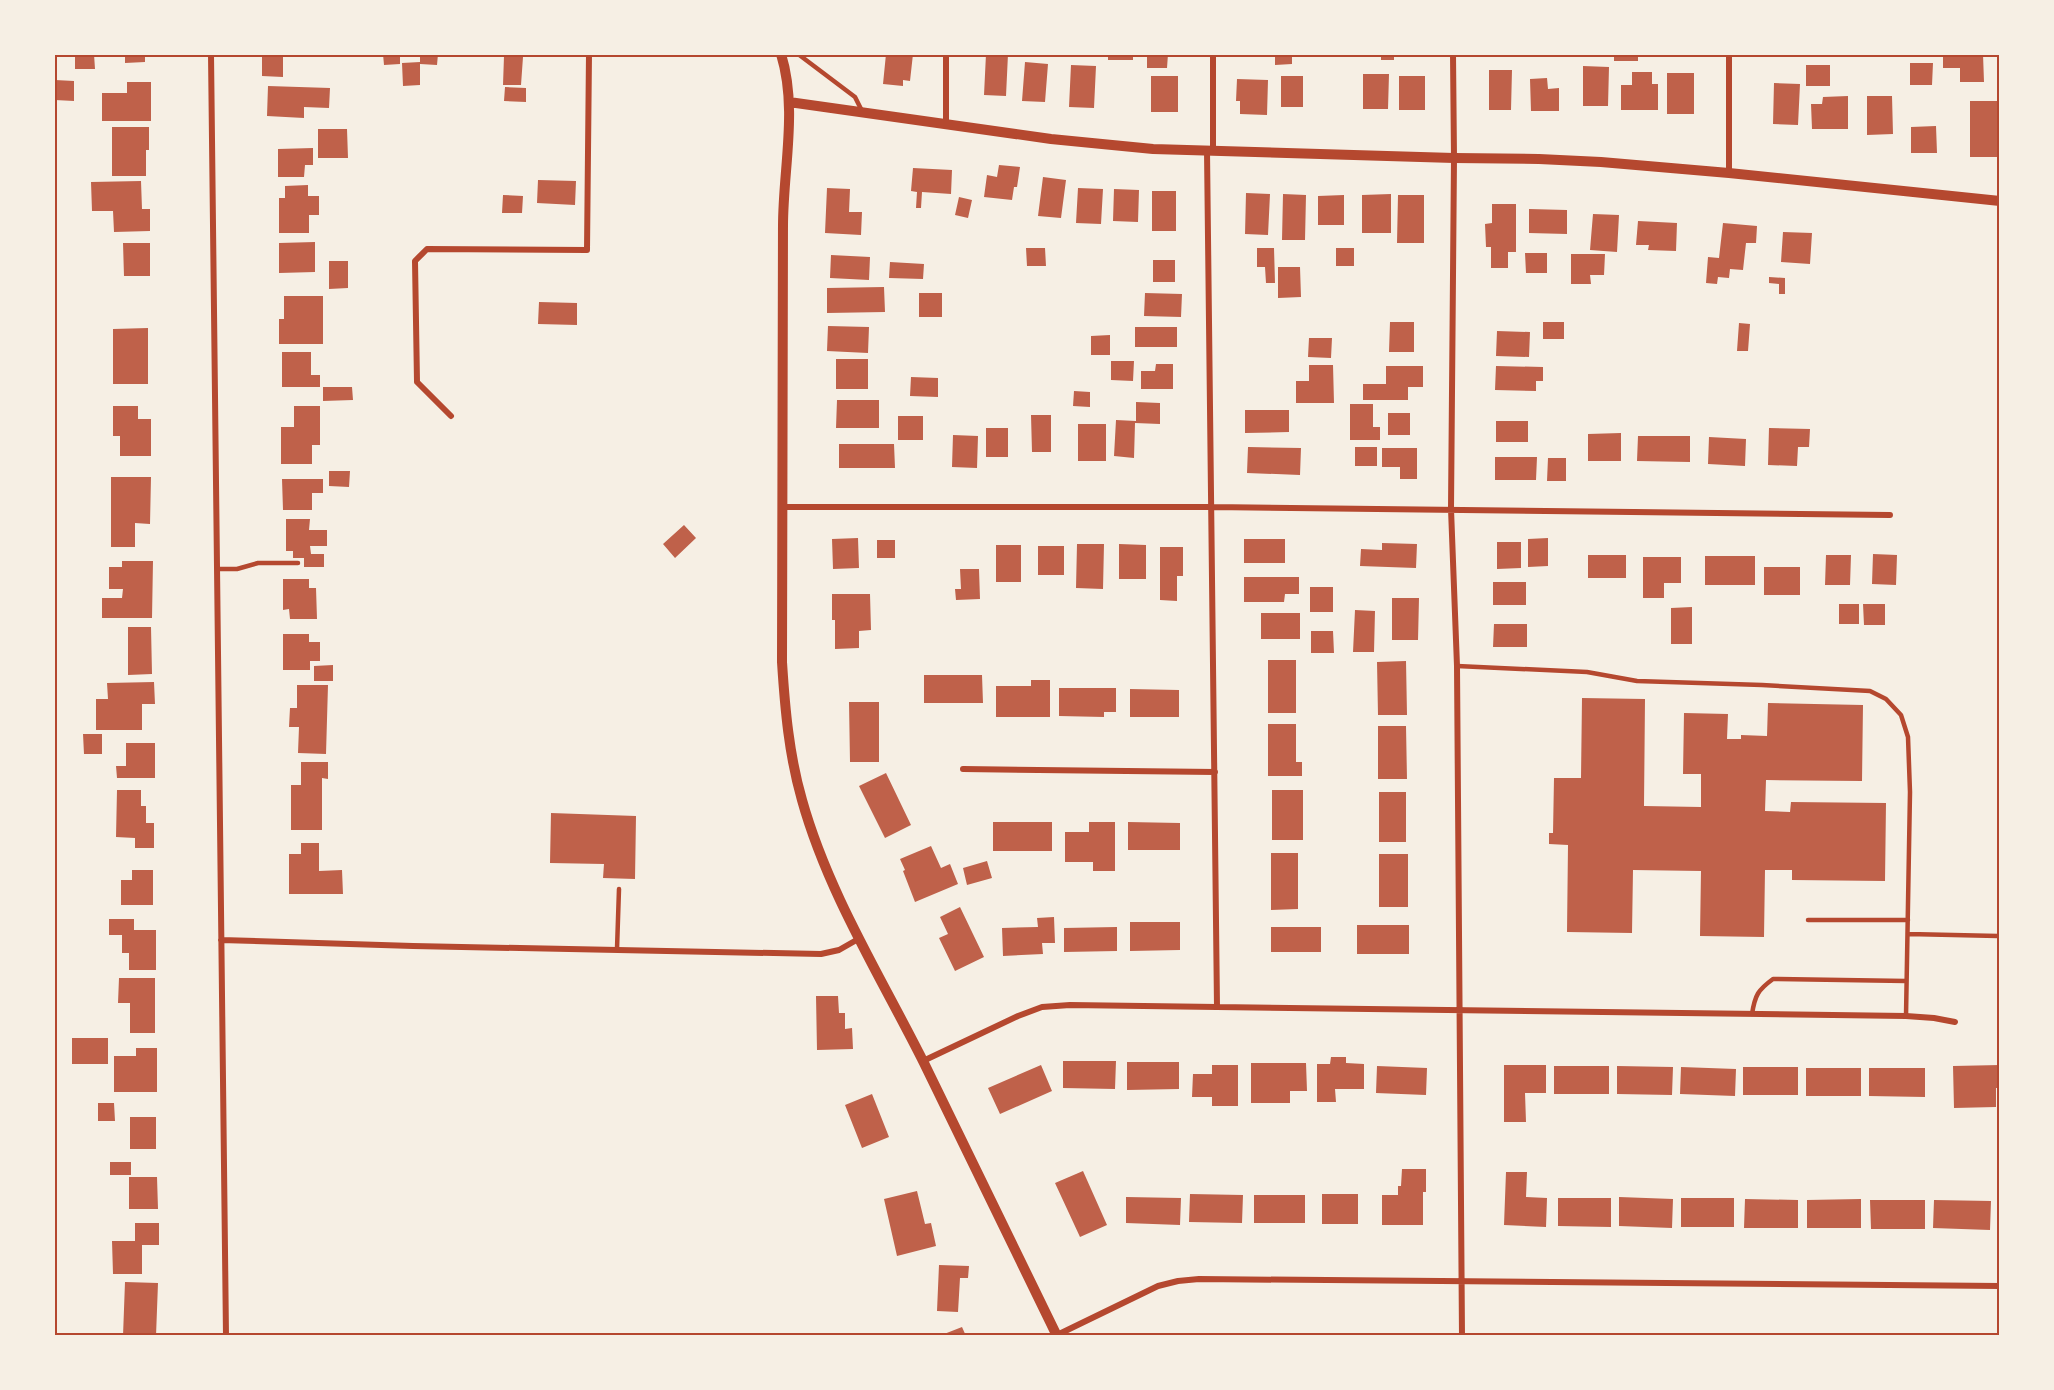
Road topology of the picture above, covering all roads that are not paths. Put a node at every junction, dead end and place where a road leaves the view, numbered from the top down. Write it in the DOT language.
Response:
graph roads {
  1 [pos="211,54"];
  2 [pos="589,54"];
  3 [pos="781,54"];
  4 [pos="798,54"];
  5 [pos="946,54"];
  6 [pos="1213,54"];
  7 [pos="1453,54"];
  8 [pos="1729,54"];
  9 [pos="789,102"];
  10 [pos="863,113"];
  11 [pos="946,126"];
  12 [pos="1210,151"];
  13 [pos="1454,158"];
  14 [pos="1729,173"];
  15 [pos="2000,201"];
  16 [pos="451,416"];
  17 [pos="782,507"];
  18 [pos="1212,507"];
  19 [pos="1451,509"];
  20 [pos="1890,515"];
  21 [pos="298,563"];
  22 [pos="217,569"];
  23 [pos="1457,666"];
  24 [pos="963,770"];
  25 [pos="1215,772"];
  26 [pos="619,889"];
  27 [pos="1808,920"];
  28 [pos="1908,920"];
  29 [pos="1908,934"];
  30 [pos="1998,936"];
  31 [pos="860,938"];
  32 [pos="221,940"];
  33 [pos="617,949"];
  34 [pos="1906,981"];
  35 [pos="1217,1006"];
  36 [pos="1461,1009"];
  37 [pos="1752,1014"];
  38 [pos="1906,1016"];
  39 [pos="1955,1022"];
  40 [pos="923,1061"];
  41 [pos="1462,1281"];
  42 [pos="2000,1286"];
  43 [pos="226,1336"];
  44 [pos="1057,1336"];
  45 [pos="1462,1336"];
  1 -- 22 [label="street"];
  2 -- 16 [label="street"];
  3 -- 9 [label="street"];
  4 -- 10 [label="lane"];
  5 -- 11 [label="street"];
  6 -- 12 [label="street"];
  7 -- 13 [label="street"];
  8 -- 14 [label="street"];
  9 -- 10 [label="street"];
  9 -- 17 [label="street"];
  10 -- 11 [label="street"];
  11 -- 12 [label="street"];
  12 -- 13 [label="street"];
  12 -- 18 [label="street"];
  13 -- 14 [label="street"];
  13 -- 19 [label="street"];
  14 -- 15 [label="street"];
  17 -- 18 [label="street"];
  17 -- 31 [label="street"];
  18 -- 19 [label="street"];
  18 -- 25 [label="street"];
  19 -- 20 [label="street"];
  19 -- 23 [label="street"];
  21 -- 22 [label="lane"];
  22 -- 32 [label="street"];
  23 -- 28 [label="lane"];
  23 -- 36 [label="street"];
  24 -- 25 [label="street"];
  25 -- 35 [label="street"];
  26 -- 33 [label="lane"];
  27 -- 28 [label="lane"];
  28 -- 29 [label="lane"];
  29 -- 30 [label="lane"];
  29 -- 34 [label="lane"];
  31 -- 33 [label="street"];
  31 -- 40 [label="street"];
  32 -- 33 [label="street"];
  32 -- 43 [label="street"];
  34 -- 37 [label="lane"];
  34 -- 38 [label="lane"];
  35 -- 36 [label="street"];
  35 -- 40 [label="street"];
  36 -- 37 [label="street"];
  36 -- 41 [label="street"];
  37 -- 38 [label="street"];
  38 -- 39 [label="street"];
  40 -- 44 [label="street"];
  41 -- 42 [label="street"];
  41 -- 44 [label="street"];
  41 -- 45 [label="street"];
}
